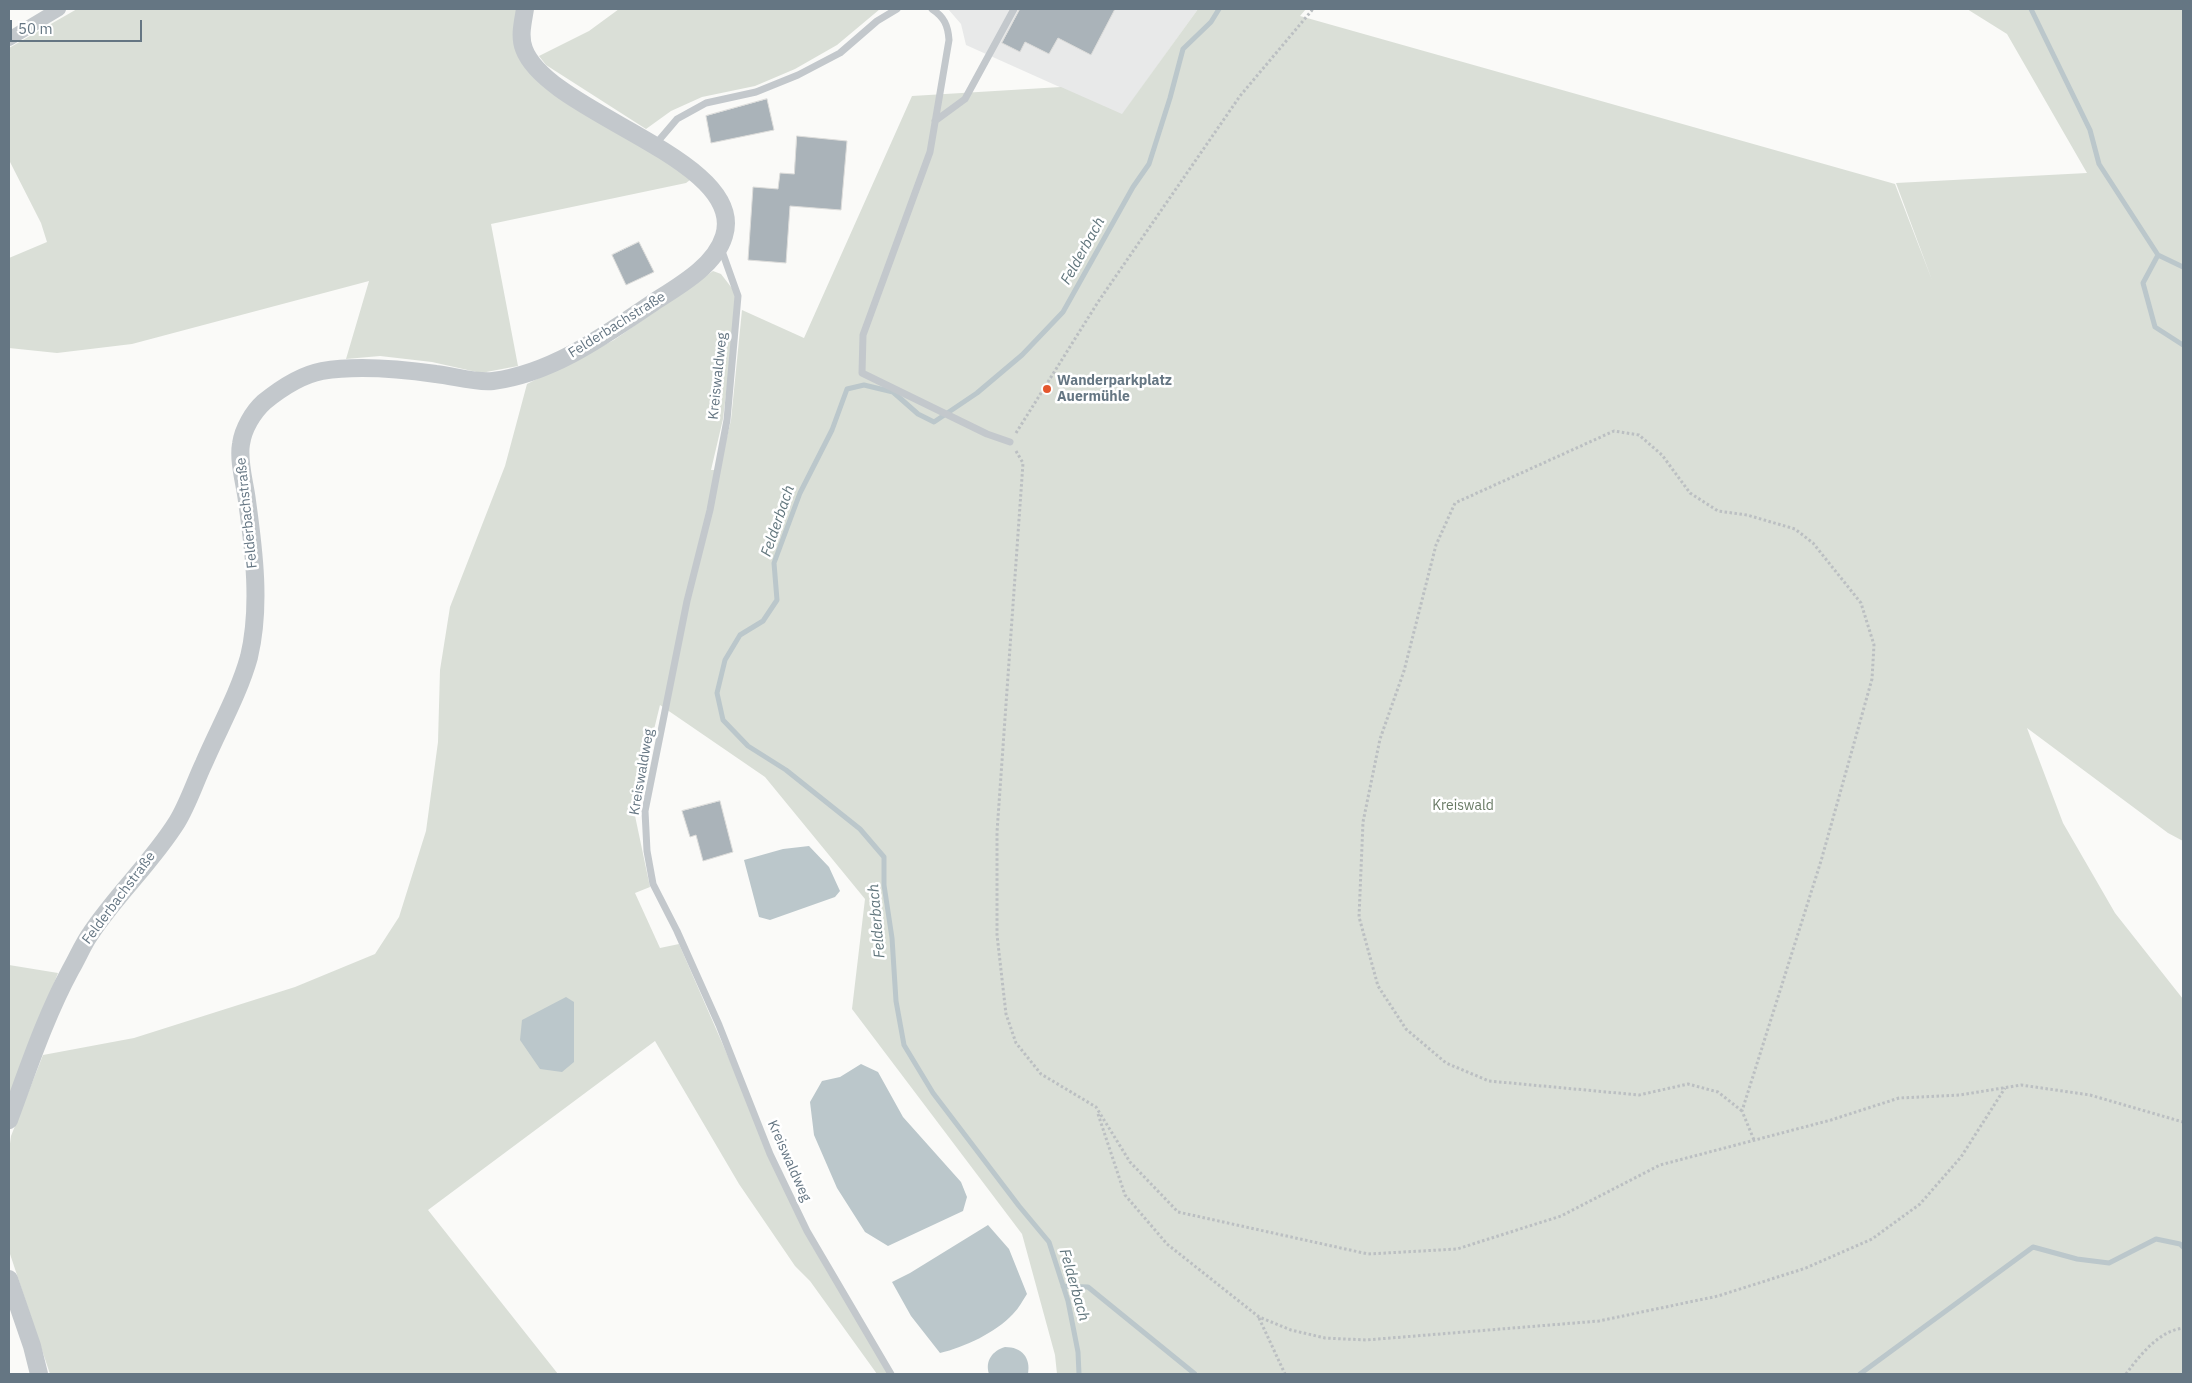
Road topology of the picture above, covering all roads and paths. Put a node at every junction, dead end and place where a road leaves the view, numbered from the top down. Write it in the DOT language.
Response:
graph roads {
  1 [pos="59,9"];
  2 [pos="525,9"];
  3 [pos="897,9"];
  4 [pos="932,9"];
  5 [pos="1014,9"];
  6 [pos="1313,9"];
  7 [pos="9,39"];
  8 [pos="935,121"];
  9 [pos="654,146"];
  10 [pos="718,250"];
  11 [pos="1010,442"];
  12 [pos="2005,1088"];
  13 [pos="1096,1107"];
  14 [pos="1742,1111"];
  15 [pos="9,1120"];
  16 [pos="2183,1122"];
  17 [pos="1754,1140"];
  18 [pos="9,1279"];
  19 [pos="1259,1317"];
  20 [pos="2183,1328"];
  21 [pos="39,1374"];
  22 [pos="891,1374"];
  23 [pos="1285,1374"];
  24 [pos="2126,1374"];
  1 -- 7 [label="street"];
  2 -- 9 [label="street, Felderbachstraße"];
  3 -- 9 [label="lane"];
  4 -- 8 [label="lane"];
  5 -- 8 [label="lane"];
  6 -- 11 [label="path"];
  8 -- 11 [label="lane"];
  9 -- 10 [label="street, Felderbachstraße"];
  10 -- 15 [label="street, Felderbachstraße"];
  10 -- 22 [label="lane, Kreiswaldweg"];
  11 -- 13 [label="path"];
  12 -- 16 [label="path"];
  12 -- 17 [label="path"];
  12 -- 19 [label="path"];
  13 -- 17 [label="path"];
  13 -- 19 [label="path"];
  14 -- 14 [label="path"];
  14 -- 17 [label="path"];
  18 -- 21 [label="street"];
  19 -- 23 [label="path"];
  20 -- 24 [label="path"];
}
